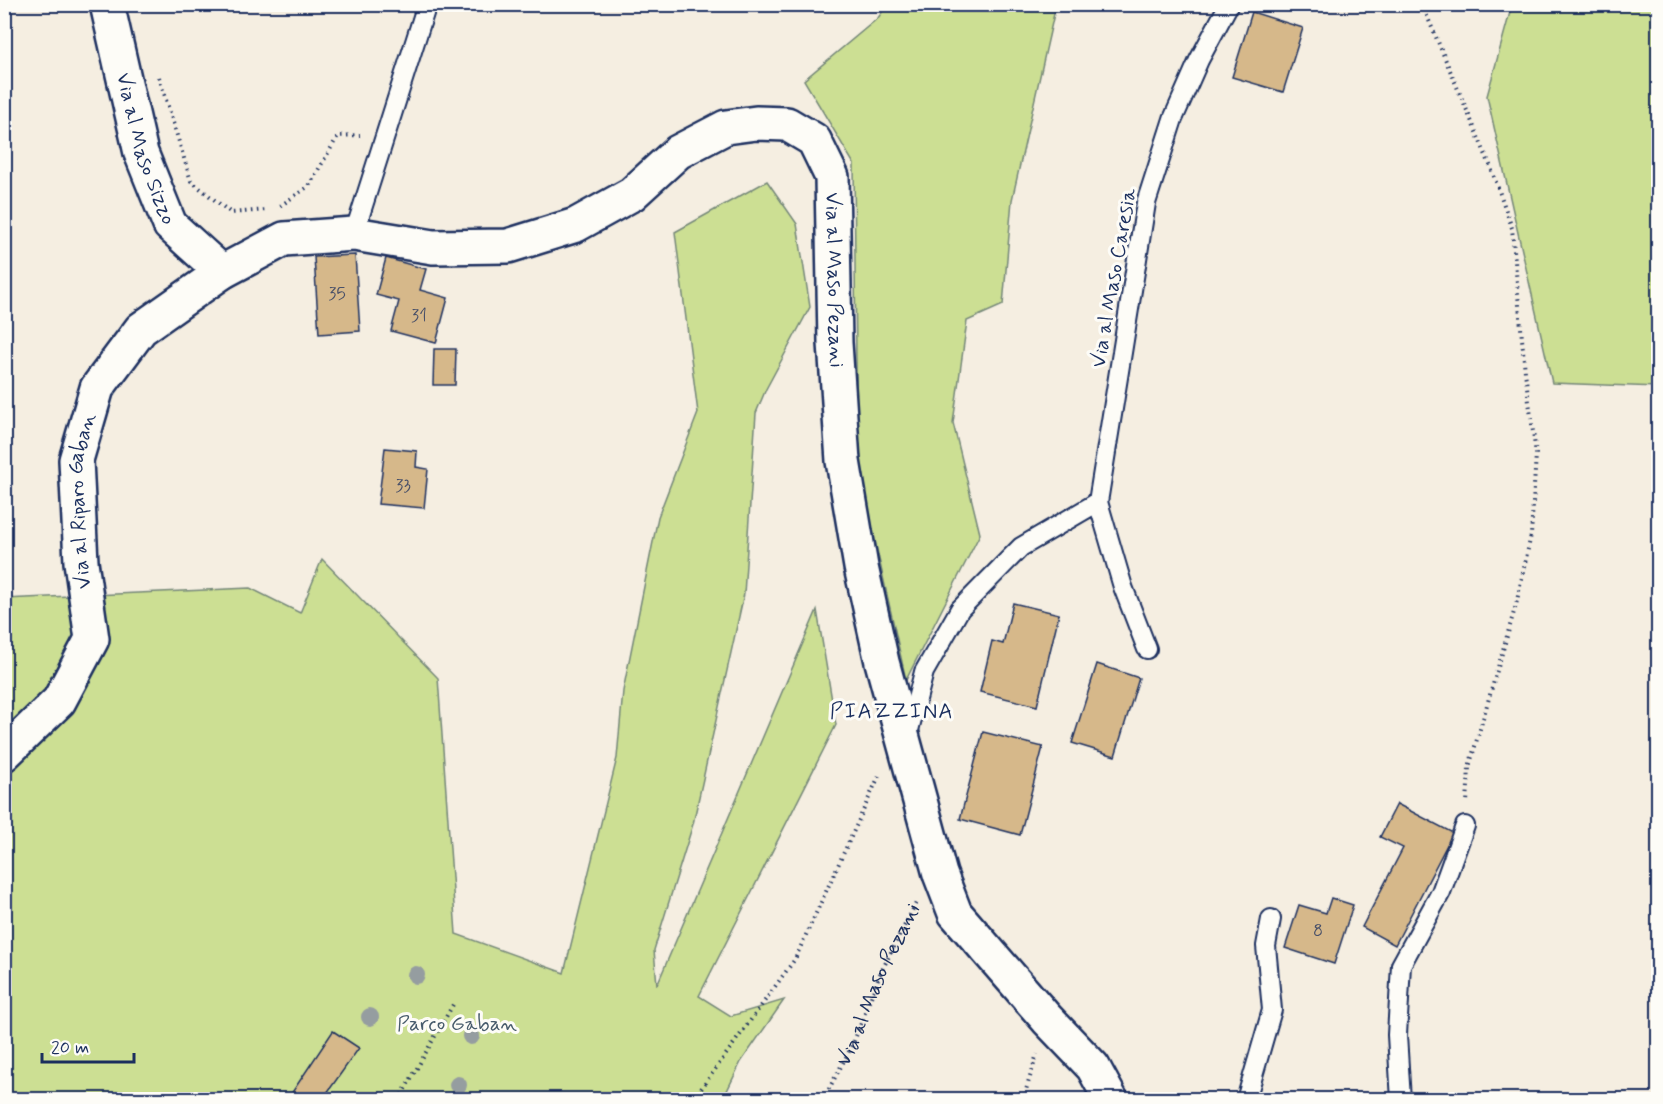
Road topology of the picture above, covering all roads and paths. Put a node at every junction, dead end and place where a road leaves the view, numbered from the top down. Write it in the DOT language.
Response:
graph roads {
  1 [pos="107,4"];
  2 [pos="427,4"];
  3 [pos="1229,4"];
  4 [pos="1422,4"];
  5 [pos="156,69"];
  6 [pos="385,134"];
  7 [pos="354,234"];
  8 [pos="222,272"];
  9 [pos="1098,502"];
  10 [pos="1147,649"];
  11 [pos="904,748"];
  12 [pos="4,754"];
  13 [pos="880,775"];
  14 [pos="1466,826"];
  15 [pos="940,874"];
  16 [pos="1272,920"];
  17 [pos="455,1001"];
  18 [pos="1047,1019"];
  19 [pos="399,1100"];
  20 [pos="697,1100"];
  21 [pos="823,1100"];
  22 [pos="1023,1100"];
  23 [pos="1111,1100"];
  24 [pos="1246,1100"];
  25 [pos="1401,1100"];
  1 -- 8 [label="street, Via al Maso Sizzo"];
  2 -- 6 [label="lane"];
  3 -- 9 [label="lane, Via al Maso Caresia"];
  4 -- 14 [label="path"];
  5 -- 6 [label="path"];
  6 -- 7 [label="lane"];
  7 -- 8 [label="street, Via al Maso Pezani"];
  7 -- 11 [label="street, Via al Maso Pezani"];
  8 -- 12 [label="street, Via al Riparo Gaban"];
  9 -- 10 [label="lane, Via al Maso Caresia"];
  9 -- 11 [label="lane"];
  11 -- 15 [label="street, Via al Maso Pezani"];
  13 -- 20 [label="path"];
  14 -- 25 [label="lane"];
  15 -- 18 [label="street, Via al Maso Pezani"];
  15 -- 21 [label="path, Via al Maso Pezani"];
  16 -- 24 [label="lane"];
  17 -- 19 [label="path"];
  18 -- 22 [label="path"];
  18 -- 23 [label="street, Via al Maso Pezani"];
}
